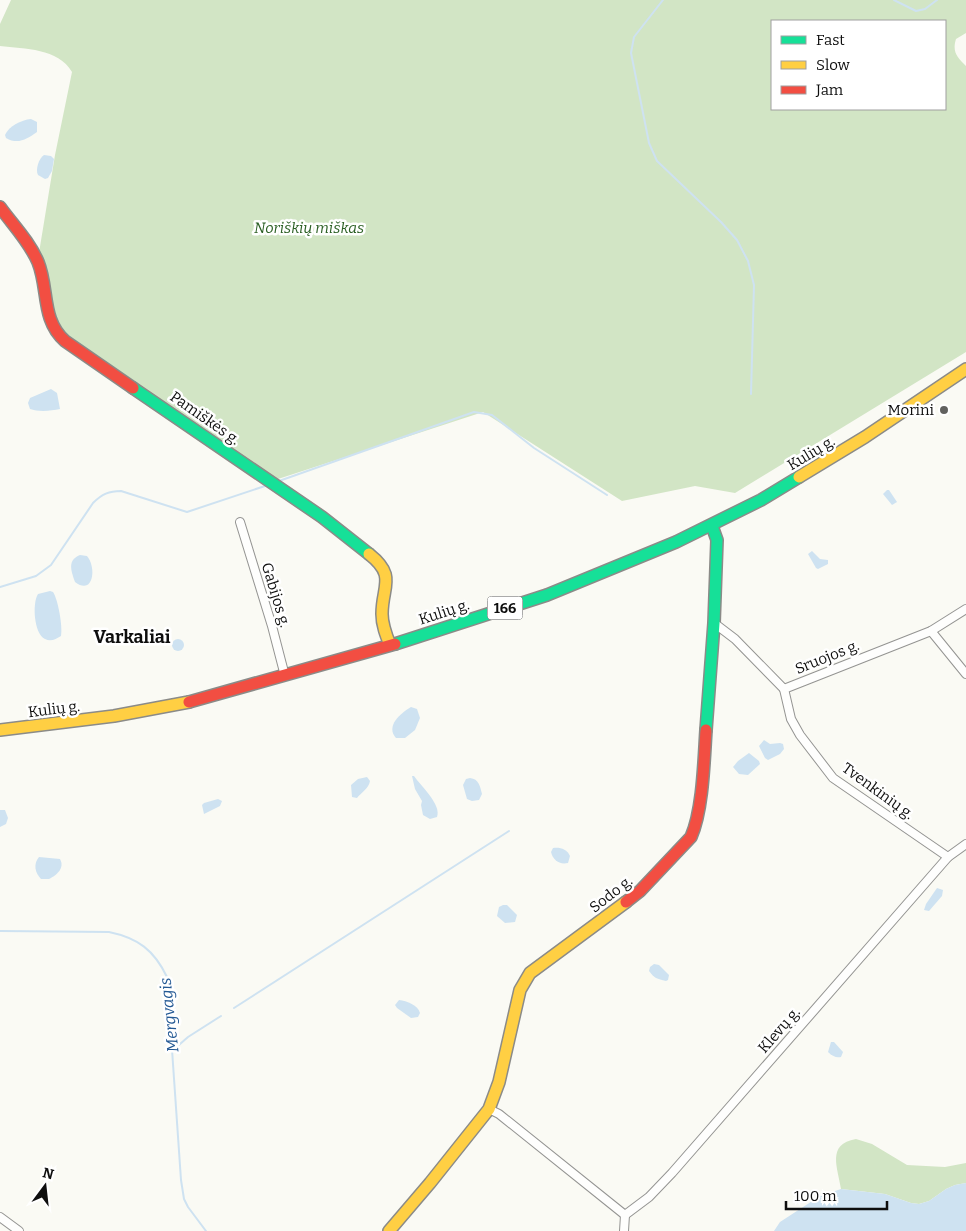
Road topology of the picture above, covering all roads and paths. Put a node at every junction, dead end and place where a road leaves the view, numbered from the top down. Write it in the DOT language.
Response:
graph roads {
  1 [pos="0,207"];
  2 [pos="966,369"];
  3 [pos="240,522"];
  4 [pos="712,526"];
  5 [pos="966,609"];
  6 [pos="714,623"];
  7 [pos="931,631"];
  8 [pos="390,645"];
  9 [pos="966,674"];
  10 [pos="285,676"];
  11 [pos="784,689"];
  12 [pos="0,730"];
  13 [pos="966,844"];
  14 [pos="948,857"];
  15 [pos="490,1109"];
  16 [pos="625,1215"];
  17 [pos="0,1217"];
  18 [pos="18,1231"];
  19 [pos="389,1231"];
  20 [pos="624,1231"];
  1 -- 8 [label="street, Pamiškės g."];
  2 -- 4 [label="street, Kulių g. / 166"];
  3 -- 10 [label="street, Gabijos g."];
  4 -- 6 [label="street, Sodo g."];
  4 -- 8 [label="street, Kulių g. / 166"];
  5 -- 7 [label="street, Sruojos g."];
  6 -- 11 [label="street, Sruojos g."];
  6 -- 15 [label="street, Sodo g."];
  7 -- 9 [label="street"];
  7 -- 11 [label="street, Sruojos g."];
  8 -- 10 [label="street, Kulių g. / 166"];
  10 -- 12 [label="street, Kulių g. / 166"];
  11 -- 14 [label="street, Tvenkinių g."];
  13 -- 14 [label="street"];
  14 -- 16 [label="street, Klevų g."];
  15 -- 16 [label="street"];
  15 -- 19 [label="street, Sodo g."];
  16 -- 20 [label="street"];
  17 -- 18 [label="street"];
}
